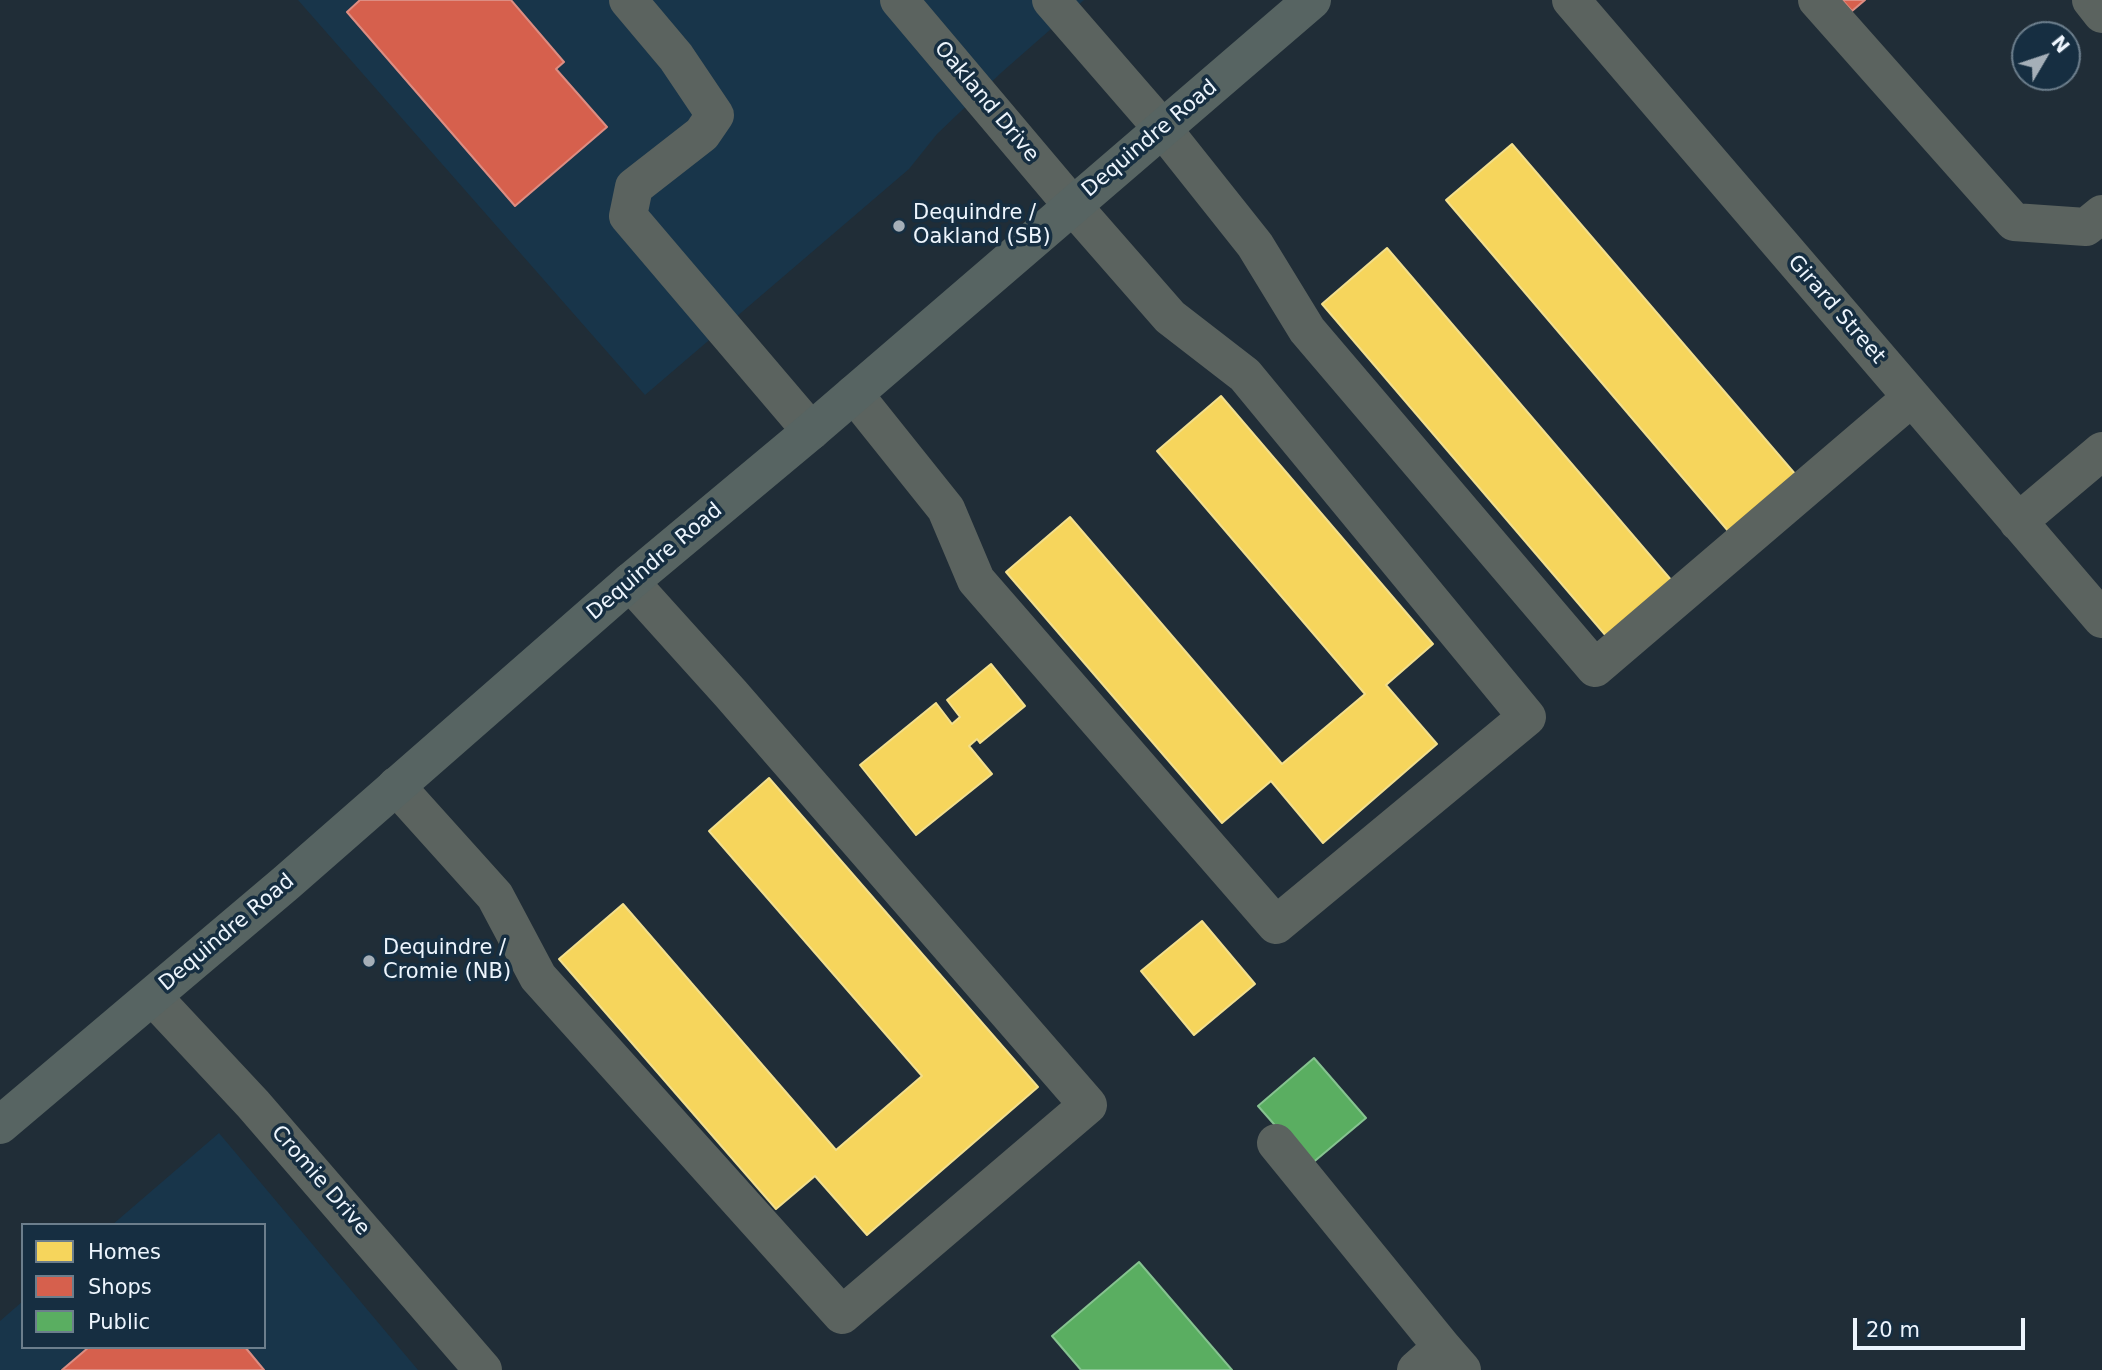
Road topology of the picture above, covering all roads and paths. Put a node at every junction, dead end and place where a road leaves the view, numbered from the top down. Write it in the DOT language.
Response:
graph roads {
  1 [pos="628,0"];
  2 [pos="899,0"];
  3 [pos="1051,0"];
  4 [pos="1312,0"];
  5 [pos="1571,0"];
  6 [pos="1816,0"];
  7 [pos="2091,0"];
  8 [pos="2102,14"];
  9 [pos="1162,128"];
  10 [pos="1072,205"];
  11 [pos="2102,214"];
  12 [pos="854,394"];
  13 [pos="1911,398"];
  14 [pos="811,431"];
  15 [pos="2102,451"];
  16 [pos="2018,522"];
  17 [pos="629,582"];
  18 [pos="2102,619"];
  19 [pos="396,786"];
  20 [pos="153,997"];
  21 [pos="0,1125"];
  22 [pos="1276,1143"];
  23 [pos="1440,1362"];
  24 [pos="483,1370"];
  1 -- 14 [label="street"];
  2 -- 10 [label="street, Oakland Drive"];
  3 -- 9 [label="street"];
  4 -- 9 [label="main road, Dequindre Road"];
  5 -- 13 [label="street, Girard Street"];
  6 -- 11 [label="street"];
  7 -- 8 [label="street"];
  9 -- 10 [label="main road, Dequindre Road"];
  9 -- 13 [label="street"];
  10 -- 12 [label="main road, Dequindre Road"];
  10 -- 12 [label="street, Oakland Drive"];
  12 -- 14 [label="main road, Dequindre Road"];
  13 -- 16 [label="street, Girard Street"];
  14 -- 17 [label="main road, Dequindre Road"];
  15 -- 16 [label="street"];
  16 -- 18 [label="street, Girard Street"];
  17 -- 19 [label="main road, Dequindre Road"];
  17 -- 19 [label="street"];
  19 -- 20 [label="main road, Dequindre Road"];
  20 -- 21 [label="main road, Dequindre Road"];
  20 -- 24 [label="street, Cromie Drive"];
  22 -- 23 [label="street"];
}
